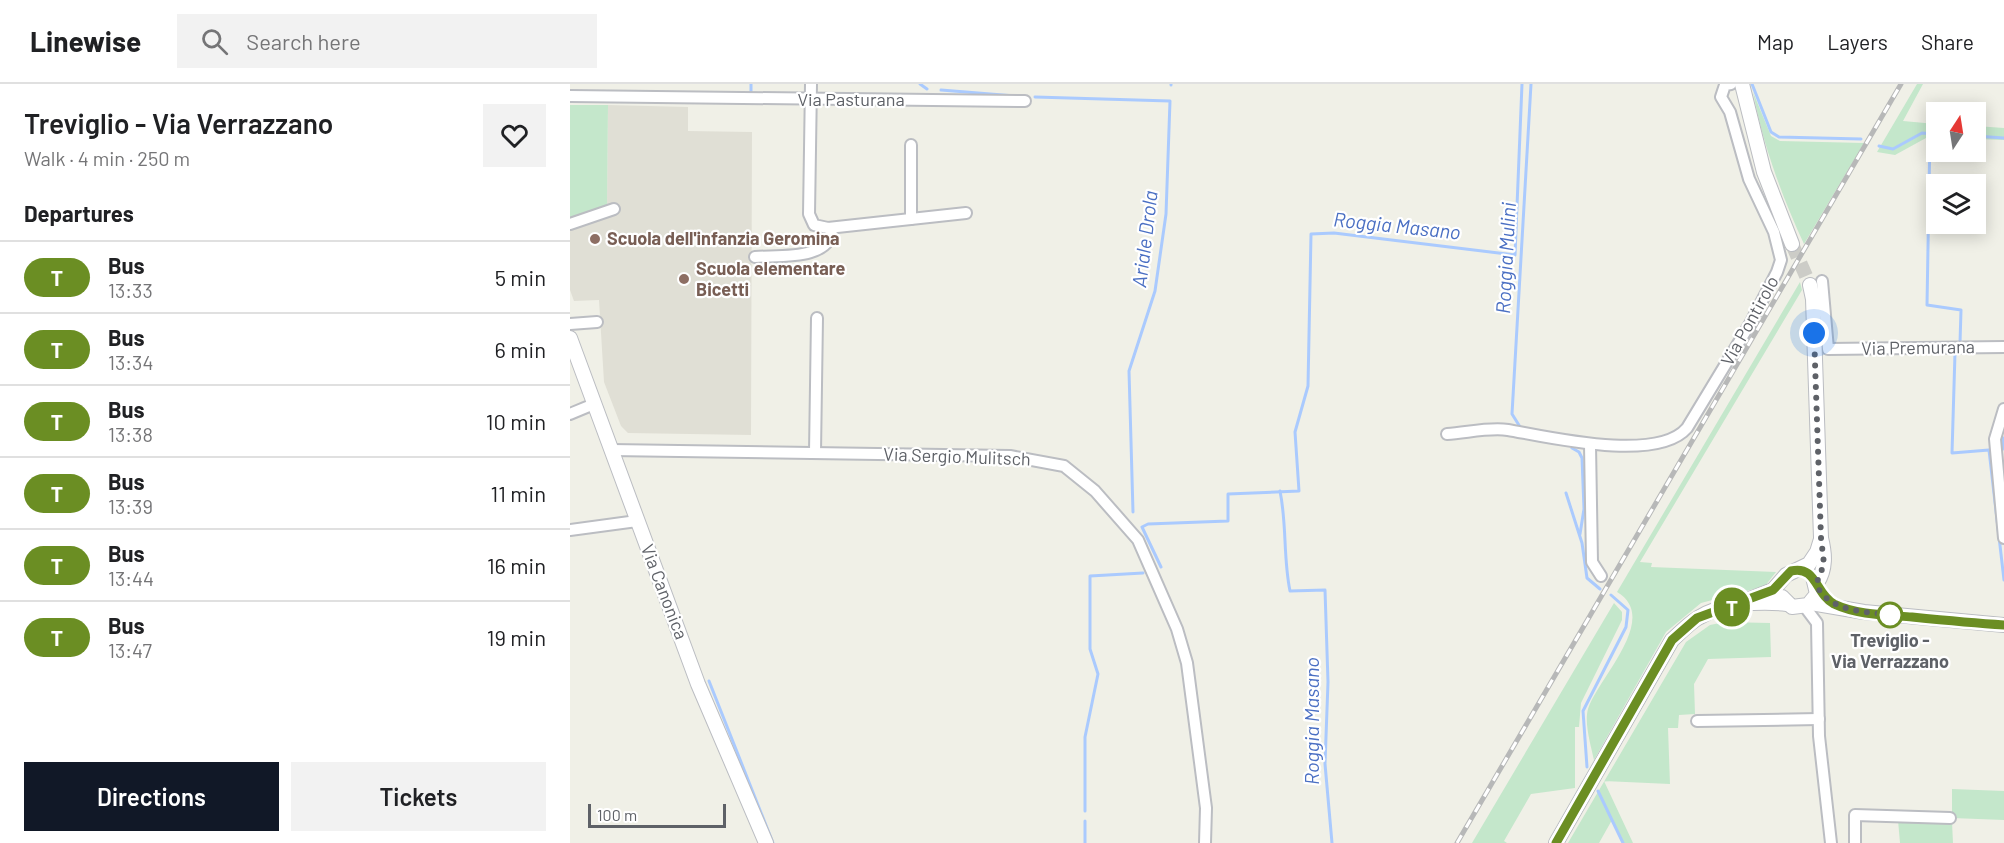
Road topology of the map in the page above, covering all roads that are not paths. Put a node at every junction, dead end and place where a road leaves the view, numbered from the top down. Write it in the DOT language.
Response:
graph roads {
  1 [pos="598,84"];
  2 [pos="811,84"];
  3 [pos="1731,84"];
  4 [pos="1742,84"];
  5 [pos="570,96"];
  6 [pos="598,97"];
  7 [pos="811,100"];
  8 [pos="1024,101"];
  9 [pos="911,145"];
  10 [pos="614,209"];
  11 [pos="966,213"];
  12 [pos="910,219"];
  13 [pos="570,224"];
  14 [pos="832,228"];
  15 [pos="1792,244"];
  16 [pos="755,257"];
  17 [pos="1816,283"];
  18 [pos="817,318"];
  19 [pos="597,322"];
  20 [pos="570,324"];
  21 [pos="570,338"];
  22 [pos="2004,347"];
  23 [pos="594,404"];
  24 [pos="2004,409"];
  25 [pos="570,414"];
  26 [pos="1447,434"];
  27 [pos="1590,445"];
  28 [pos="611,450"];
  29 [pos="815,452"];
  30 [pos="637,521"];
  31 [pos="570,530"];
  32 [pos="1821,538"];
  33 [pos="2004,538"];
  34 [pos="1797,570"];
  35 [pos="1602,576"];
  36 [pos="1782,580"];
  37 [pos="1817,585"];
  38 [pos="1787,604"];
  39 [pos="1808,605"];
  40 [pos="1735,606"];
  41 [pos="1864,612"];
  42 [pos="2004,625"];
  43 [pos="1819,719"];
  44 [pos="1697,722"];
  45 [pos="1950,818"];
  46 [pos="766,843"];
  47 [pos="1205,843"];
  48 [pos="1557,843"];
  49 [pos="1831,843"];
  50 [pos="1855,843"];
  1 -- 6 [label="street"];
  2 -- 7 [label="street"];
  3 -- 4 [label="street, Via Pontirolo"];
  3 -- 27 [label="street, Via Pontirolo"];
  4 -- 15 [label="street, Via Pontirolo"];
  5 -- 6 [label="street, Via Pasturana"];
  6 -- 7 [label="street, Via Pasturana"];
  7 -- 8 [label="street, Via Pasturana"];
  7 -- 14 [label="street"];
  9 -- 12 [label="street"];
  10 -- 13 [label="street"];
  11 -- 12 [label="street"];
  12 -- 14 [label="street"];
  14 -- 16 [label="street"];
  17 -- 22 [label="street, Via Premurana"];
  17 -- 32 [label="street, Via Pontirolo"];
  18 -- 29 [label="street"];
  19 -- 20 [label="street"];
  21 -- 23 [label="street, Via Canonica"];
  23 -- 25 [label="street"];
  23 -- 28 [label="street, Via Canonica"];
  24 -- 33 [label="street"];
  26 -- 27 [label="street, Via Pontirolo"];
  27 -- 35 [label="street"];
  28 -- 29 [label="street, Via Sergio Mulitsch"];
  28 -- 30 [label="street, Via Canonica"];
  29 -- 47 [label="street, Via Sergio Mulitsch"];
  30 -- 31 [label="street"];
  30 -- 46 [label="street, Via Canonica"];
  32 -- 34 [label="street, Via Pontirolo"];
  32 -- 37 [label="street, Via Pontirolo"];
  34 -- 36 [label="street"];
  34 -- 37 [label="street"];
  36 -- 38 [label="street"];
  36 -- 40 [label="street"];
  37 -- 39 [label="street"];
  37 -- 41 [label="street"];
  38 -- 39 [label="street"];
  38 -- 40 [label="street"];
  39 -- 41 [label="street"];
  39 -- 43 [label="street"];
  40 -- 48 [label="street"];
  41 -- 42 [label="street"];
  43 -- 44 [label="street"];
  43 -- 49 [label="street"];
  45 -- 50 [label="street"];
}
